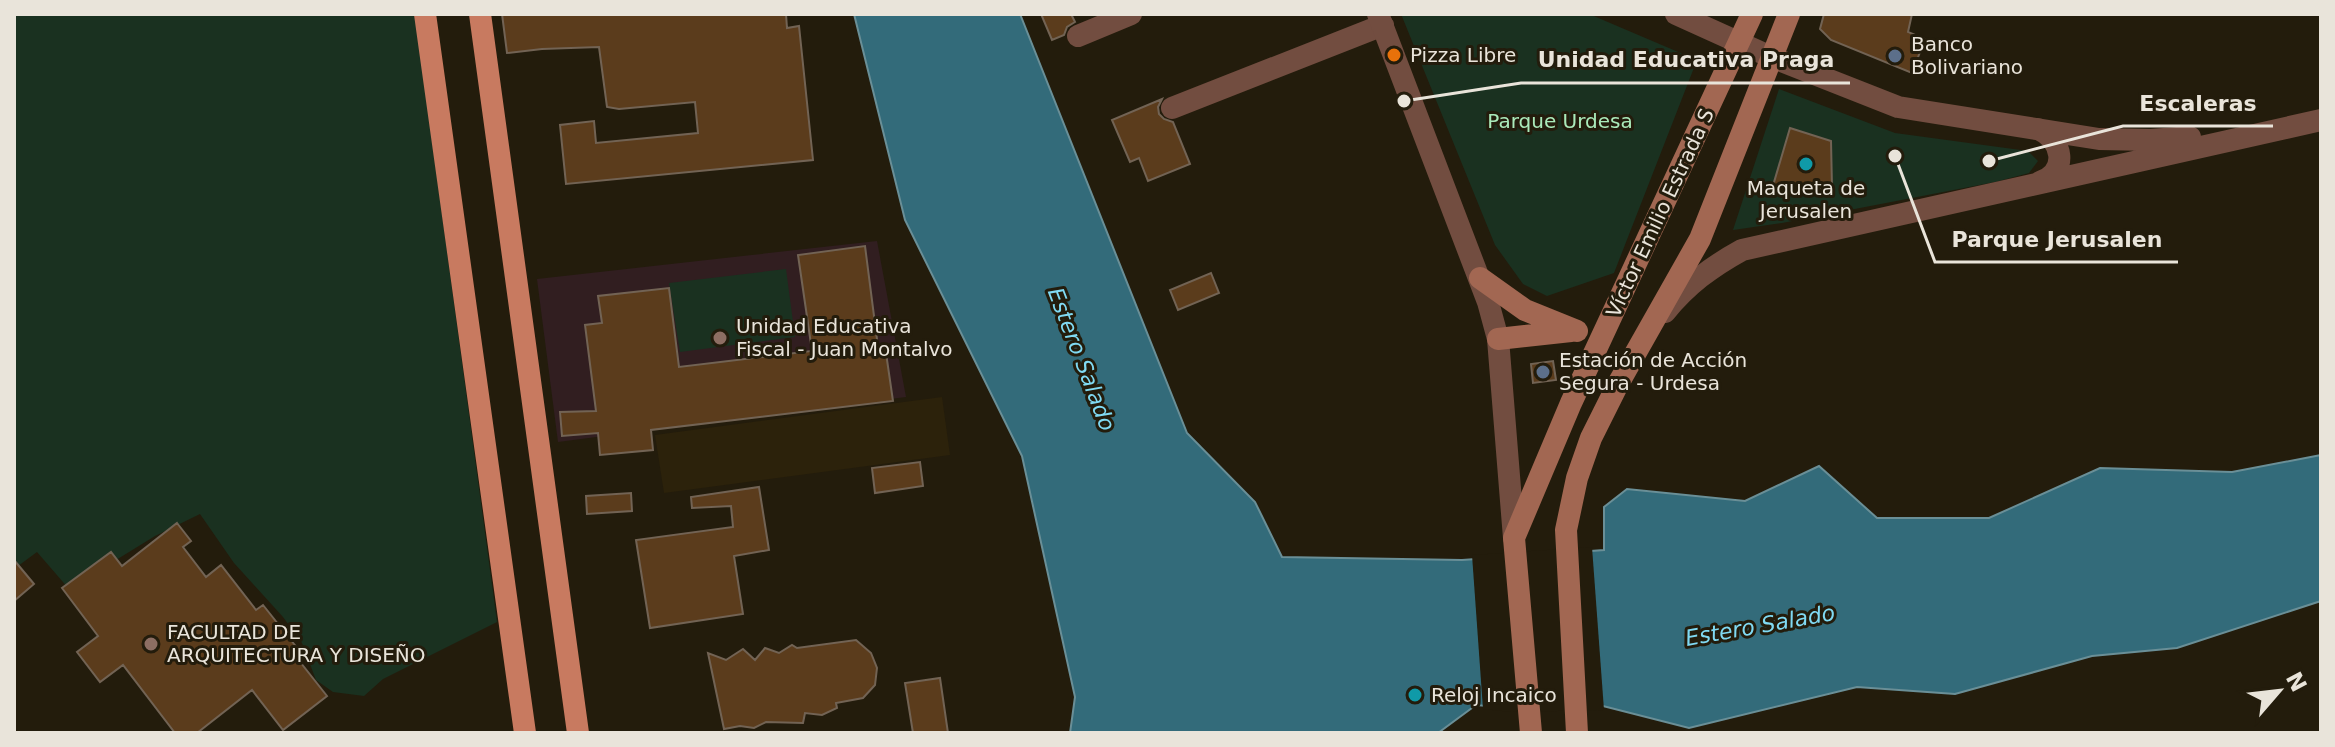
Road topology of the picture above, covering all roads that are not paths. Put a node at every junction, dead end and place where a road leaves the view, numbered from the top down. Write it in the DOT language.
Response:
graph roads {
  1 [pos="425,14"];
  2 [pos="480,14"];
  3 [pos="1131,14"];
  4 [pos="1676,14"];
  5 [pos="1752,14"];
  6 [pos="1789,14"];
  7 [pos="1380,19"];
  8 [pos="1078,36"];
  9 [pos="1740,43"];
  10 [pos="1771,57"];
  11 [pos="1172,108"];
  12 [pos="2321,120"];
  13 [pos="2036,129"];
  14 [pos="2271,131"];
  15 [pos="2035,184"];
  16 [pos="1480,278"];
  17 [pos="1577,331"];
  18 [pos="1649,332"];
  19 [pos="1604,333"];
  20 [pos="1498,339"];
  21 [pos="1515,541"];
  22 [pos="1531,724"];
  23 [pos="1576,724"];
  24 [pos="525,733"];
  25 [pos="578,733"];
  1 -- 24 [label="main road"];
  2 -- 25 [label="main road"];
  3 -- 8 [label="street"];
  4 -- 9 [label="street"];
  5 -- 9 [label="main road, Víctor Emilio Estrada S"];
  6 -- 10 [label="main road, Víctor Emilio Estrada S"];
  7 -- 11 [label="street"];
  7 -- 16 [label="street"];
  9 -- 10 [label="street"];
  9 -- 19 [label="main road, Víctor Emilio Estrada S"];
  10 -- 13 [label="street"];
  10 -- 18 [label="main road, Víctor Emilio Estrada S"];
  12 -- 14 [label="street"];
  13 -- 14 [label="street"];
  13 -- 15 [label="street"];
  14 -- 15 [label="street"];
  15 -- 18 [label="street"];
  16 -- 17 [label="main road"];
  16 -- 20 [label="street"];
  17 -- 19 [label="main road"];
  17 -- 20 [label="main road"];
  18 -- 23 [label="main road, Víctor Emilio Estrada S"];
  19 -- 21 [label="main road, Víctor Emilio Estrada S"];
  20 -- 21 [label="street"];
  21 -- 22 [label="main road"];
}
